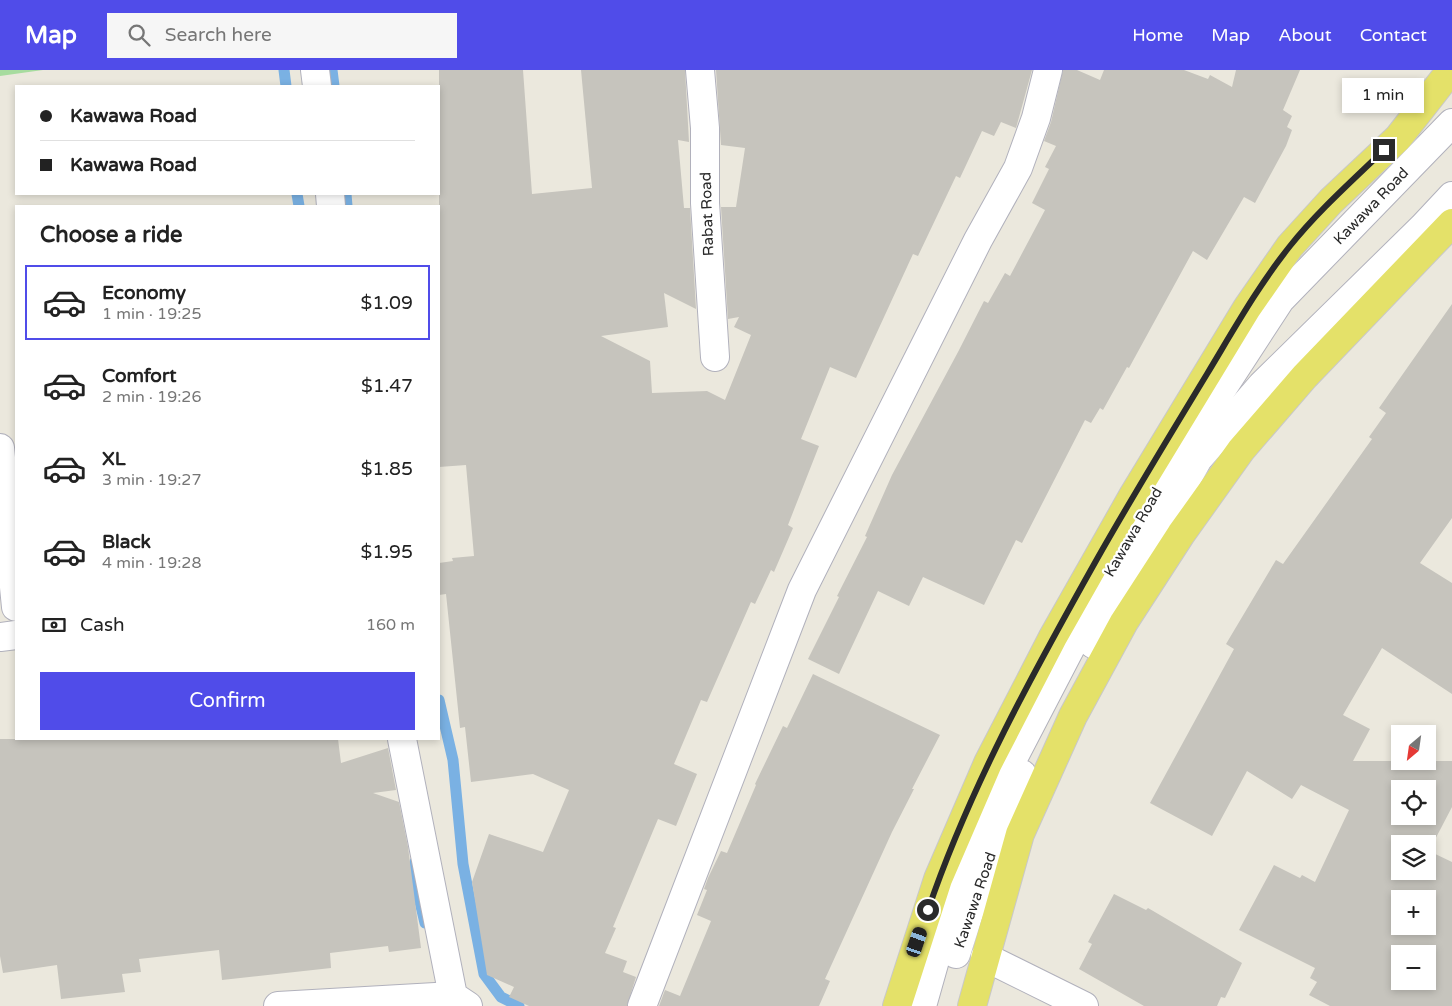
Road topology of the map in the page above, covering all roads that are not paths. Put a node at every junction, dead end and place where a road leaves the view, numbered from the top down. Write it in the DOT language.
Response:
graph roads {
  1 [pos="315,70"];
  2 [pos="700,70"];
  3 [pos="1048,70"];
  4 [pos="1451,70"];
  5 [pos="317,85"];
  6 [pos="1452,123"];
  7 [pos="1452,196"];
  8 [pos="1452,224"];
  9 [pos="715,357"];
  10 [pos="0,448"];
  11 [pos="15,597"];
  12 [pos="15,635"];
  13 [pos="0,637"];
  14 [pos="402,740"];
  15 [pos="986,957"];
  16 [pos="461,1001"];
  17 [pos="278,1006"];
  18 [pos="642,1006"];
  19 [pos="897,1006"];
  20 [pos="922,1006"];
  21 [pos="941,1006"];
  22 [pos="972,1006"];
  23 [pos="1084,1006"];
  1 -- 5 [label="street"];
  2 -- 9 [label="street, Rabat Road"];
  3 -- 18 [label="street"];
  4 -- 19 [label="main road, Kawawa Road"];
  6 -- 20 [label="street, Kawawa Road"];
  7 -- 21 [label="street, Kawawa Road"];
  8 -- 15 [label="main road, Kawawa Road"];
  10 -- 11 [label="street"];
  12 -- 13 [label="street"];
  14 -- 16 [label="street"];
  15 -- 22 [label="main road, Kawawa Road"];
  15 -- 23 [label="street"];
  16 -- 17 [label="street"];
}
